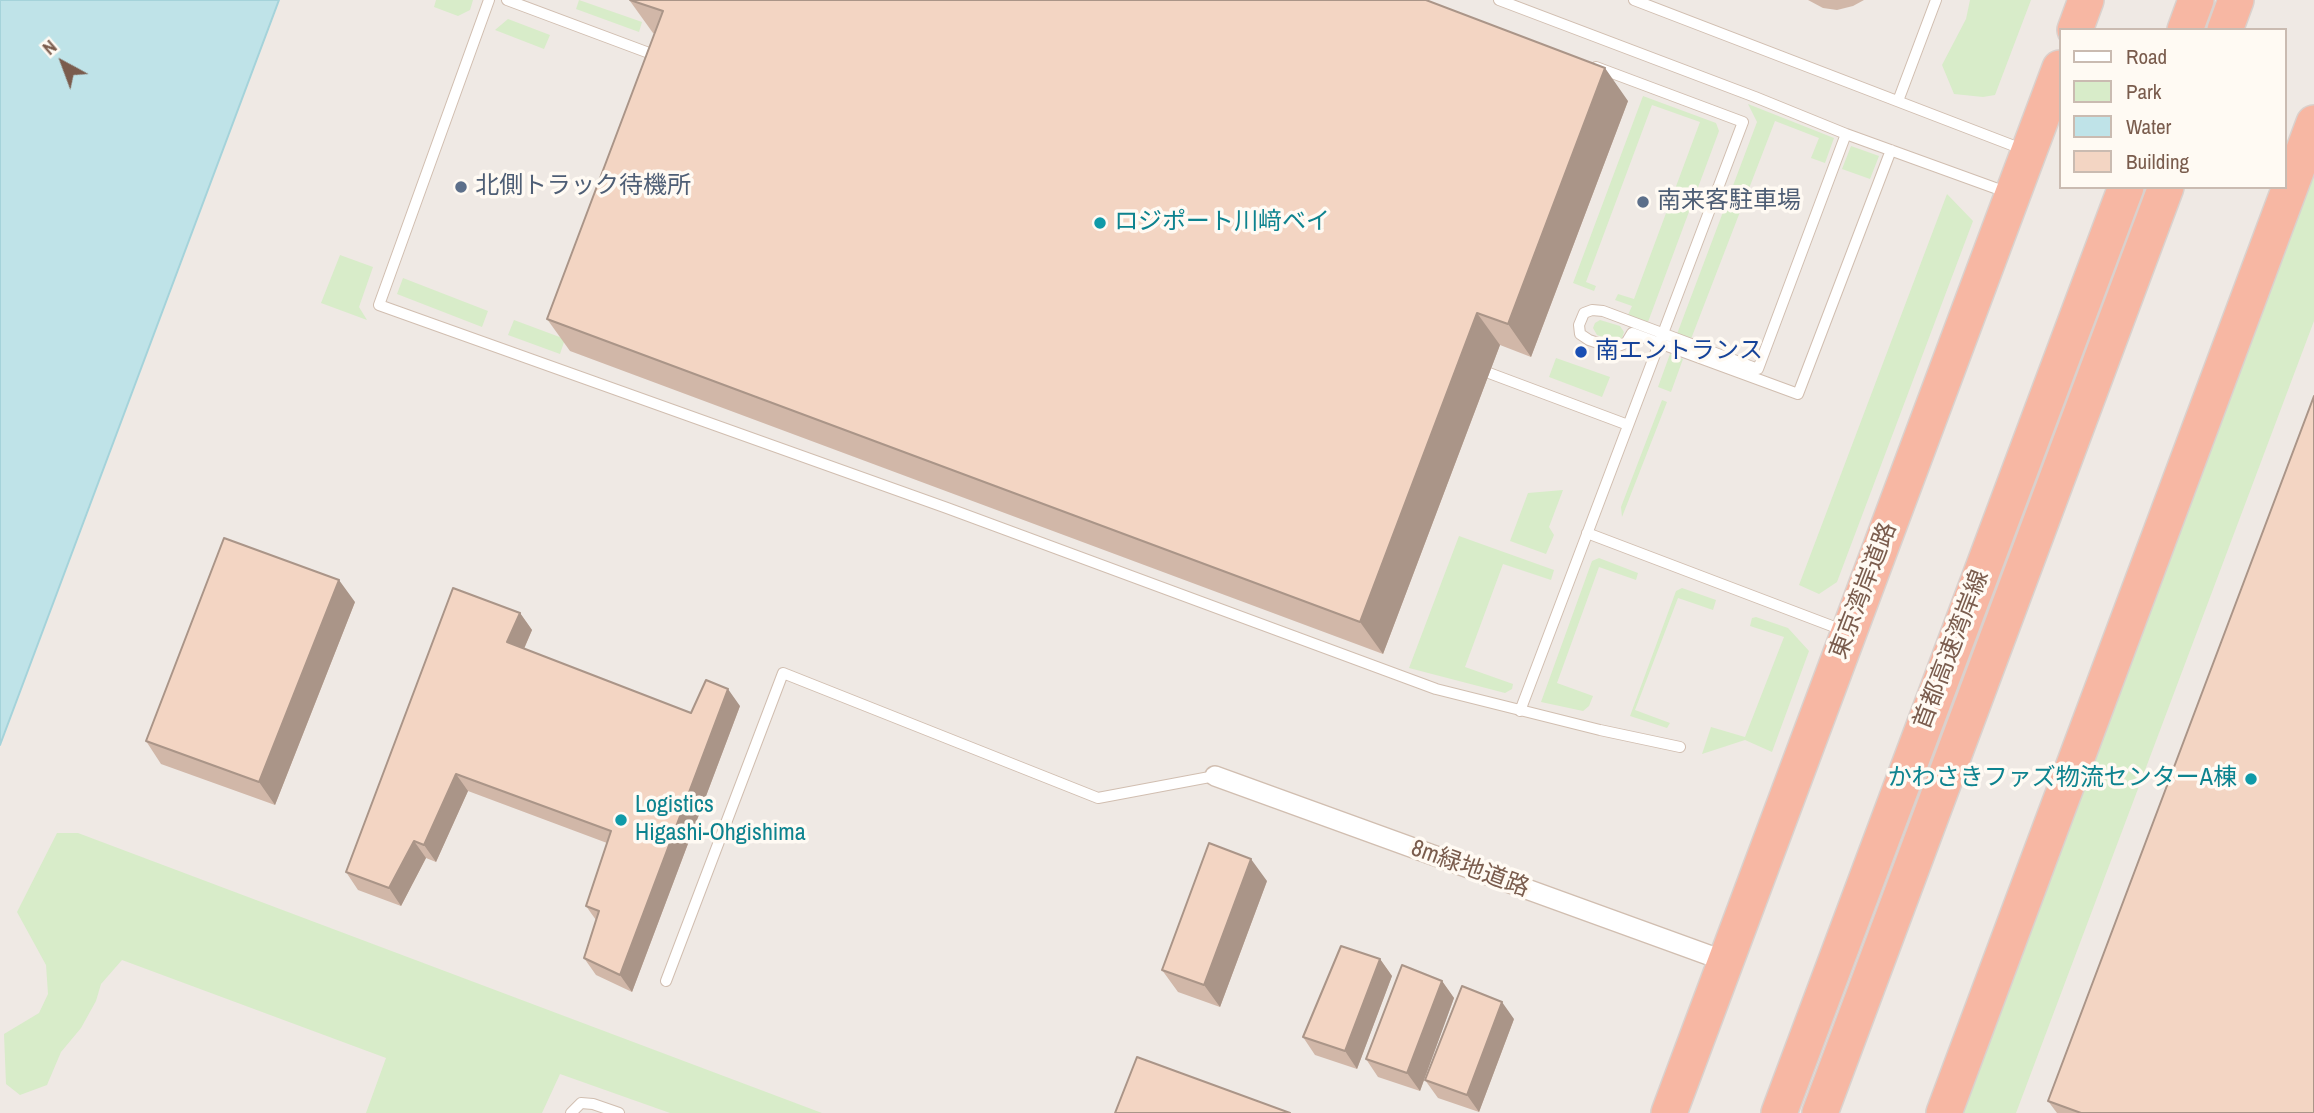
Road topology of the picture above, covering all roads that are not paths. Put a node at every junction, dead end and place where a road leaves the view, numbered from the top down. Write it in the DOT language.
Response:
graph roads {
  1 [pos="489,0"];
  2 [pos="507,0"];
  3 [pos="1499,0"];
  4 [pos="1634,0"];
  5 [pos="1936,0"];
  6 [pos="2086,0"];
  7 [pos="2196,0"];
  8 [pos="2236,0"];
  9 [pos="2076,28"];
  10 [pos="2186,28"];
  11 [pos="2225,28"];
  12 [pos="666,60"];
  13 [pos="1587,63"];
  14 [pos="2058,73"];
  15 [pos="1898,100"];
  16 [pos="2314,123"];
  17 [pos="1846,134"];
  18 [pos="1891,150"];
  19 [pos="2029,152"];
  20 [pos="2125,189"];
  21 [pos="2165,189"];
  22 [pos="2013,195"];
  23 [pos="1661,338"];
  24 [pos="1489,373"];
  25 [pos="1628,425"];
  26 [pos="1587,533"];
  27 [pos="1849,632"];
  28 [pos="1520,711"];
  29 [pos="1680,747"];
  30 [pos="1215,776"];
  31 [pos="1725,961"];
  32 [pos="666,981"];
  33 [pos="571,1113"];
  34 [pos="619,1113"];
  35 [pos="1669,1113"];
  36 [pos="1779,1113"];
  37 [pos="1820,1113"];
  38 [pos="1944,1113"];
  1 -- 28 [label="lane"];
  2 -- 12 [label="lane"];
  3 -- 17 [label="lane"];
  4 -- 15 [label="lane"];
  5 -- 15 [label="lane"];
  6 -- 9 [label="highway"];
  7 -- 10 [label="highway"];
  8 -- 11 [label="highway"];
  13 -- 23 [label="lane"];
  14 -- 19 [label="highway, 東京湾岸道路"];
  15 -- 19 [label="lane"];
  16 -- 38 [label="highway"];
  17 -- 18 [label="lane"];
  17 -- 23 [label="lane"];
  18 -- 22 [label="lane"];
  18 -- 23 [label="lane"];
  19 -- 22 [label="highway, 東京湾岸道路"];
  20 -- 36 [label="highway, 首都高速湾岸線"];
  21 -- 37 [label="highway, 首都高速湾岸線"];
  22 -- 27 [label="highway, 東京湾岸道路"];
  23 -- 23 [label="lane"];
  23 -- 25 [label="lane"];
  24 -- 25 [label="lane"];
  25 -- 26 [label="lane"];
  26 -- 27 [label="lane"];
  26 -- 28 [label="lane"];
  27 -- 31 [label="highway, 東京湾岸道路"];
  28 -- 29 [label="lane"];
  30 -- 31 [label="street, 8m緑地道路"];
  30 -- 32 [label="lane"];
  31 -- 35 [label="highway, 東京湾岸道路"];
  33 -- 34 [label="lane"];
}
